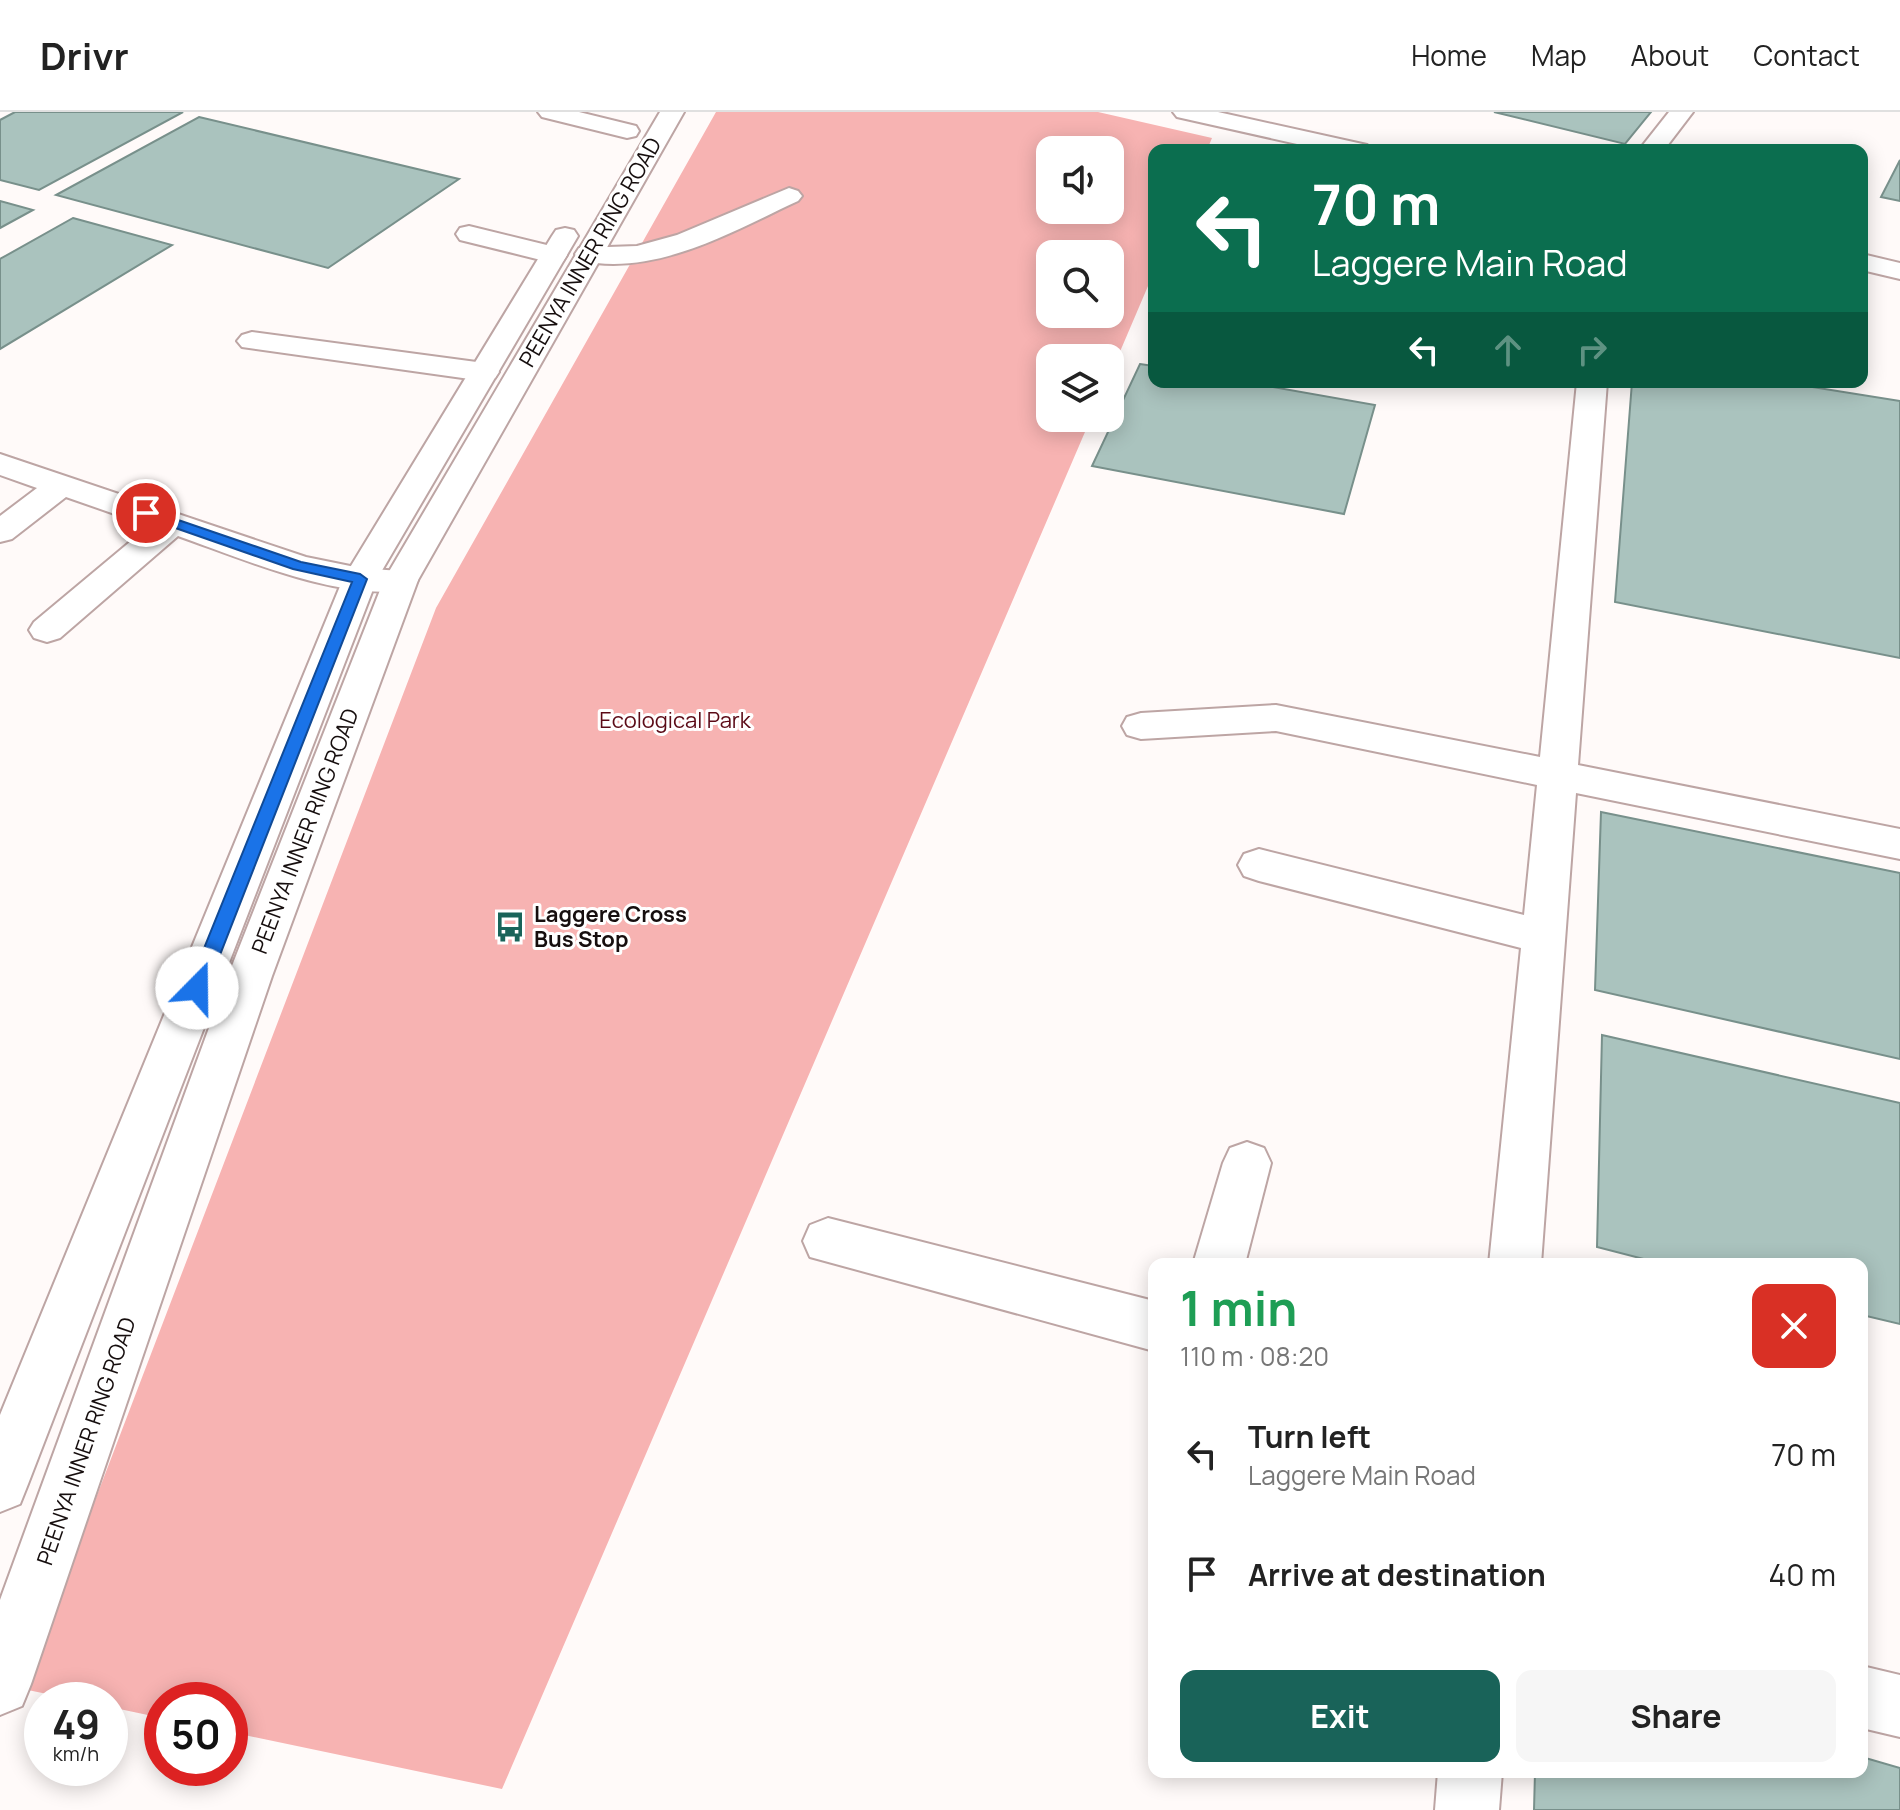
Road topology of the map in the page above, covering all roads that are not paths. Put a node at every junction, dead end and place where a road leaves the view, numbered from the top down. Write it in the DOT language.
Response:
graph roads {
  1 [pos="550,112"];
  2 [pos="672,112"];
  3 [pos="1185,112"];
  4 [pos="1681,112"];
  5 [pos="634,122"];
  6 [pos="1331,144"];
  7 [pos="1656,144"];
  8 [pos="789,196"];
  9 [pos="469,234"];
  10 [pos="571,255"];
  11 [pos="1868,263"];
  12 [pos="1900,271"];
  13 [pos="252,341"];
  14 [pos="484,372"];
  15 [pos="1591,388"];
  16 [pos="0,464"];
  17 [pos="61,485"];
  18 [pos="174,523"];
  19 [pos="0,532"];
  20 [pos="380,579"];
  21 [pos="47,630"];
  22 [pos="1141,726"];
  23 [pos="1557,773"];
  24 [pos="1900,844"];
  25 [pos="1259,865"];
  26 [pos="1544,937"];
  27 [pos="1247,1163"];
  28 [pos="828,1241"];
  29 [pos="1221,1258"];
  30 [pos="1516,1258"];
  31 [pos="1148,1324"];
  32 [pos="0,1484"];
  33 [pos="0,1684"];
  34 [pos="1868,1698"];
  35 [pos="1900,1706"];
  36 [pos="1470,1778"];
  37 [pos="1467,1810"];
  1 -- 5 [label="main road"];
  2 -- 10 [label="main road, PEENYA INNER RING ROAD"];
  3 -- 6 [label="main road"];
  4 -- 7 [label="main road"];
  5 -- 10 [label="main road, PEENYA INNER RING ROAD"];
  8 -- 10 [label="main road"];
  9 -- 10 [label="main road"];
  10 -- 14 [label="main road, PEENYA INNER RING ROAD"];
  10 -- 20 [label="main road, PEENYA INNER RING ROAD"];
  11 -- 12 [label="main road"];
  13 -- 14 [label="main road"];
  14 -- 20 [label="main road, PEENYA INNER RING ROAD"];
  15 -- 23 [label="main road"];
  16 -- 17 [label="main road"];
  17 -- 18 [label="main road"];
  17 -- 19 [label="main road"];
  18 -- 20 [label="main road"];
  18 -- 21 [label="main road"];
  20 -- 32 [label="main road, PEENYA INNER RING ROAD"];
  20 -- 33 [label="main road, PEENYA INNER RING ROAD"];
  22 -- 23 [label="main road"];
  23 -- 24 [label="main road"];
  23 -- 26 [label="main road"];
  25 -- 26 [label="main road"];
  26 -- 30 [label="main road"];
  27 -- 29 [label="main road"];
  28 -- 31 [label="main road"];
  34 -- 35 [label="main road"];
  36 -- 37 [label="main road"];
}
